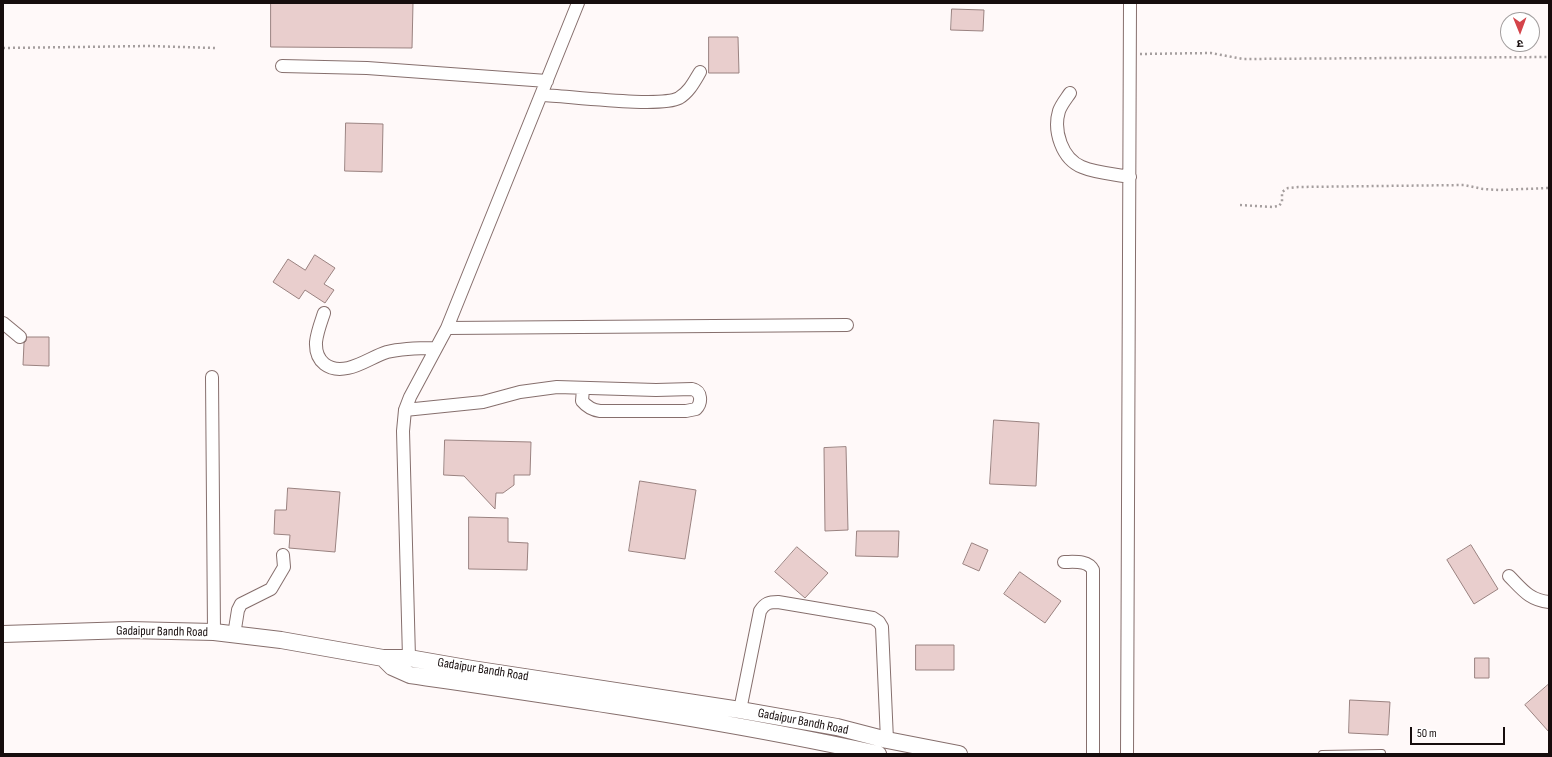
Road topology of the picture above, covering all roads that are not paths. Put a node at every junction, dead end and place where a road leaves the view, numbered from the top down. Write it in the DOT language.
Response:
graph roads {
  1 [pos="578,3"];
  2 [pos="1130,3"];
  3 [pos="282,66"];
  4 [pos="700,72"];
  5 [pos="548,81"];
  6 [pos="542,94"];
  7 [pos="1070,94"];
  8 [pos="1130,177"];
  9 [pos="324,313"];
  10 [pos="3,323"];
  11 [pos="847,325"];
  12 [pos="447,328"];
  13 [pos="20,336"];
  14 [pos="436,348"];
  15 [pos="212,377"];
  16 [pos="582,389"];
  17 [pos="405,410"];
  18 [pos="284,555"];
  19 [pos="1064,562"];
  20 [pos="1509,576"];
  21 [pos="1549,602"];
  22 [pos="214,632"];
  23 [pos="3,634"];
  24 [pos="234,635"];
  25 [pos="382,658"];
  26 [pos="409,658"];
  27 [pos="740,710"];
  28 [pos="887,740"];
  29 [pos="837,749"];
  30 [pos="1382,753"];
  31 [pos="878,754"];
  32 [pos="958,754"];
  33 [pos="1092,754"];
  34 [pos="1127,754"];
  35 [pos="1322,754"];
  1 -- 5 [label="street"];
  2 -- 8 [label="street"];
  3 -- 5 [label="street"];
  4 -- 6 [label="street"];
  5 -- 6 [label="street"];
  6 -- 12 [label="street"];
  7 -- 8 [label="street"];
  8 -- 34 [label="street"];
  9 -- 14 [label="street"];
  10 -- 13 [label="street"];
  11 -- 12 [label="street"];
  12 -- 14 [label="street"];
  14 -- 17 [label="street"];
  15 -- 22 [label="street"];
  16 -- 16 [label="street"];
  16 -- 17 [label="street"];
  17 -- 26 [label="street"];
  18 -- 24 [label="street"];
  19 -- 33 [label="street"];
  20 -- 21 [label="street"];
  22 -- 23 [label="street, Gadaipur Bandh Road"];
  22 -- 24 [label="street, Gadaipur Bandh Road"];
  24 -- 25 [label="street, Gadaipur Bandh Road"];
  25 -- 26 [label="street, Gadaipur Bandh Road"];
  25 -- 29 [label="street"];
  26 -- 27 [label="street, Gadaipur Bandh Road"];
  27 -- 28 [label="street, Gadaipur Bandh Road"];
  27 -- 28 [label="street"];
  28 -- 32 [label="street, Gadaipur Bandh Road"];
  29 -- 31 [label="street"];
  30 -- 35 [label="lane"];
}
